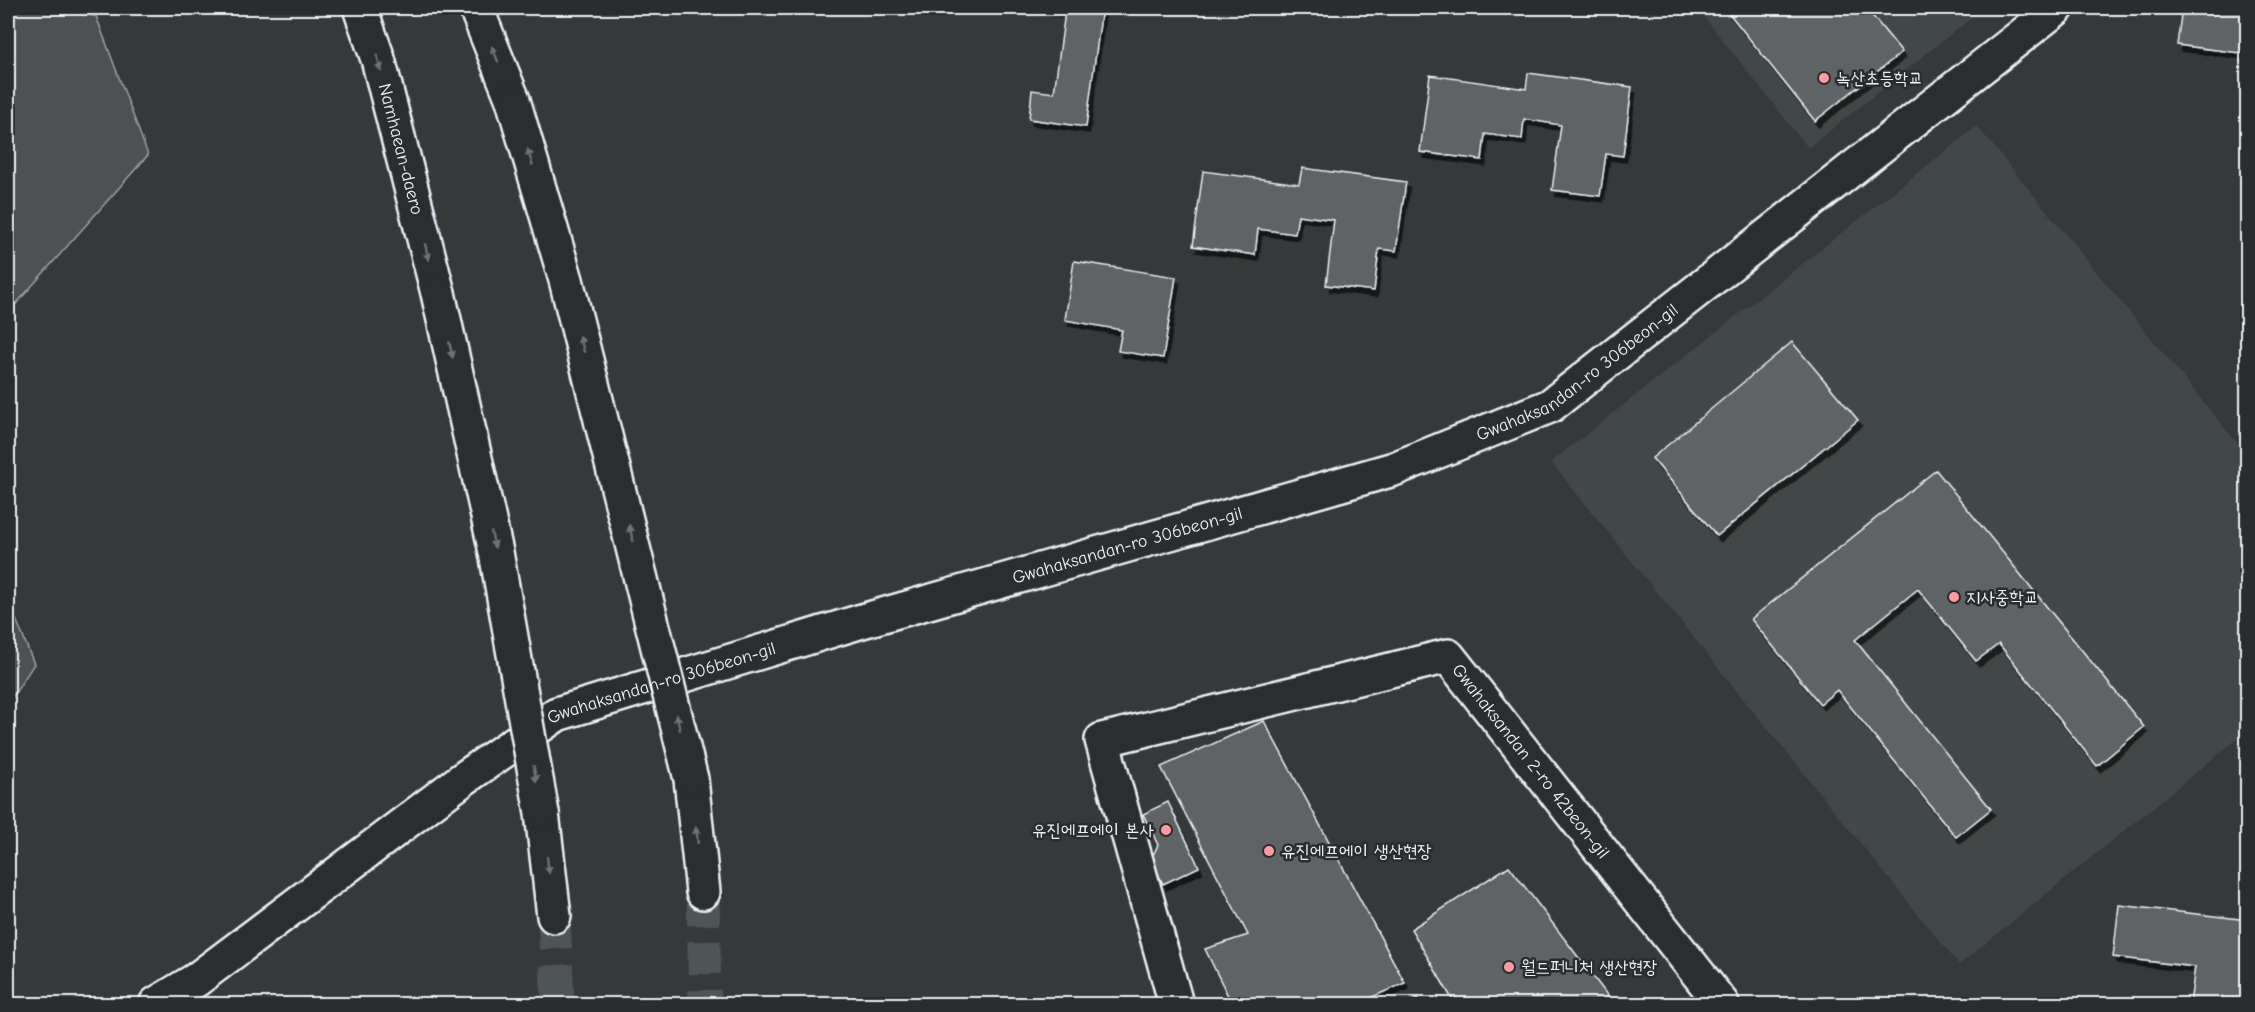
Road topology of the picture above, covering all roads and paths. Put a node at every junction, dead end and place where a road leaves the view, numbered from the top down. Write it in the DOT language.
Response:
graph roads {
  1 [pos="360,8"];
  2 [pos="476,8"];
  3 [pos="2056,8"];
  4 [pos="703,892"];
  5 [pos="554,916"];
  6 [pos="156,1005"];
  7 [pos="1176,1005"];
  8 [pos="1722,1005"];
  1 -- 5 [label="main road, Namhaean-daero, one-way, bridge"];
  4 -- 2 [label="main road, one-way, bridge"];
  3 -- 6 [label="main road, Gwahaksandan-ro 306beon-gil"];
  7 -- 8 [label="main road, Gwahaksandan 2-ro 42beon-gil"];
}
